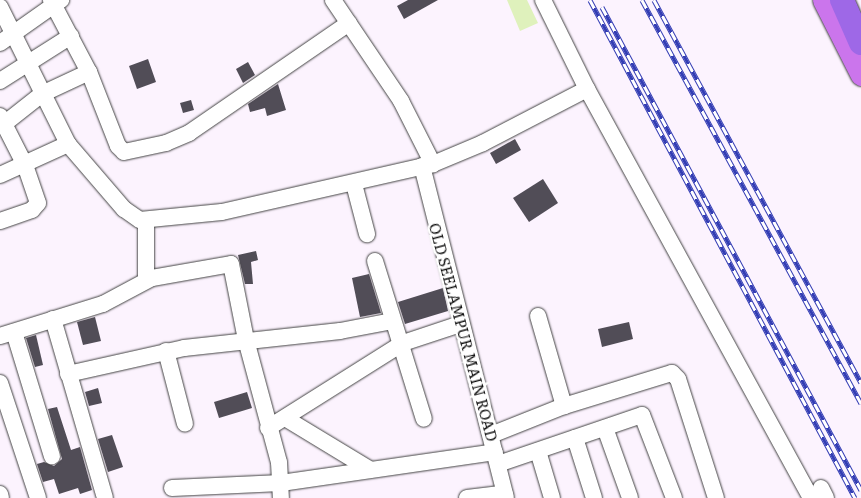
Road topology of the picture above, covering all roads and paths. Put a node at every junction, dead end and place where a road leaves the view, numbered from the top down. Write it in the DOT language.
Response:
graph roads {
  1 [pos="4,0"];
  2 [pos="333,0"];
  3 [pos="544,0"];
  4 [pos="823,0"];
  5 [pos="842,0"];
  6 [pos="0,2"];
  7 [pos="55,2"];
  8 [pos="0,7"];
  9 [pos="349,24"];
  10 [pos="15,33"];
  11 [pos="71,36"];
  12 [pos="0,43"];
  13 [pos="861,43"];
  14 [pos="28,62"];
  15 [pos="89,72"];
  16 [pos="861,75"];
  17 [pos="0,81"];
  18 [pos="587,89"];
  19 [pos="44,94"];
  20 [pos="2,120"];
  21 [pos="68,144"];
  22 [pos="25,165"];
  23 [pos="424,166"];
  24 [pos="0,175"];
  25 [pos="354,184"];
  26 [pos="146,221"];
  27 [pos="0,222"];
  28 [pos="368,234"];
  29 [pos="375,261"];
  30 [pos="146,280"];
  31 [pos="538,316"];
  32 [pos="54,320"];
  33 [pos="393,321"];
  34 [pos="460,324"];
  35 [pos="7,334"];
  36 [pos="246,340"];
  37 [pos="403,343"];
  38 [pos="166,351"];
  39 [pos="68,374"];
  40 [pos="0,383"];
  41 [pos="564,406"];
  42 [pos="285,418"];
  43 [pos="424,419"];
  44 [pos="185,424"];
  45 [pos="268,428"];
  46 [pos="605,428"];
  47 [pos="491,435"];
  48 [pos="575,438"];
  49 [pos="538,451"];
  50 [pos="52,456"];
  51 [pos="496,458"];
  52 [pos="372,470"];
  53 [pos="172,488"];
  54 [pos="281,490"];
  55 [pos="0,494"];
  56 [pos="812,494"];
  57 [pos="505,495"];
  58 [pos="1,498"];
  59 [pos="38,498"];
  60 [pos="105,498"];
  61 [pos="467,498"];
  62 [pos="552,498"];
  63 [pos="594,498"];
  64 [pos="630,498"];
  65 [pos="674,498"];
  66 [pos="716,498"];
  1 -- 6 [label="street"];
  2 -- 9 [label="street, OLD SEELAMPUR MAIN ROAD"];
  3 -- 18 [label="street"];
  4 -- 16 [label="main road"];
  5 -- 13 [label="highway"];
  7 -- 10 [label="street"];
  7 -- 11 [label="street"];
  8 -- 10 [label="street"];
  9 -- 15 [label="street"];
  9 -- 23 [label="street, OLD SEELAMPUR MAIN ROAD"];
  10 -- 12 [label="street"];
  10 -- 14 [label="street"];
  11 -- 14 [label="street"];
  11 -- 15 [label="street"];
  14 -- 17 [label="street"];
  14 -- 19 [label="street"];
  15 -- 19 [label="street"];
  18 -- 23 [label="street"];
  18 -- 56 [label="street"];
  19 -- 20 [label="street"];
  19 -- 21 [label="street"];
  20 -- 22 [label="street"];
  21 -- 22 [label="street"];
  21 -- 26 [label="street"];
  22 -- 24 [label="street"];
  22 -- 27 [label="street"];
  23 -- 25 [label="street"];
  23 -- 34 [label="street, OLD SEELAMPUR MAIN ROAD"];
  25 -- 26 [label="street"];
  25 -- 28 [label="street"];
  26 -- 30 [label="street"];
  29 -- 33 [label="street"];
  30 -- 32 [label="street"];
  30 -- 36 [label="street"];
  31 -- 41 [label="street"];
  32 -- 35 [label="street"];
  32 -- 39 [label="street"];
  33 -- 36 [label="street"];
  33 -- 37 [label="street"];
  34 -- 37 [label="street"];
  34 -- 47 [label="street, OLD SEELAMPUR MAIN ROAD"];
  35 -- 50 [label="street"];
  36 -- 38 [label="street"];
  36 -- 45 [label="street"];
  37 -- 42 [label="street"];
  37 -- 43 [label="street"];
  38 -- 39 [label="street"];
  38 -- 44 [label="street"];
  39 -- 60 [label="street"];
  40 -- 59 [label="street"];
  41 -- 47 [label="street"];
  41 -- 66 [label="street"];
  42 -- 45 [label="street"];
  42 -- 52 [label="street"];
  45 -- 54 [label="street"];
  46 -- 48 [label="street"];
  46 -- 64 [label="street"];
  46 -- 65 [label="street"];
  47 -- 51 [label="street, OLD SEELAMPUR MAIN ROAD"];
  48 -- 49 [label="street"];
  48 -- 63 [label="street"];
  49 -- 51 [label="street"];
  49 -- 62 [label="street"];
  51 -- 52 [label="street"];
  51 -- 57 [label="street, OLD SEELAMPUR MAIN ROAD"];
  52 -- 54 [label="street"];
  53 -- 54 [label="street"];
  55 -- 58 [label="street"];
  57 -- 61 [label="street"];
}
